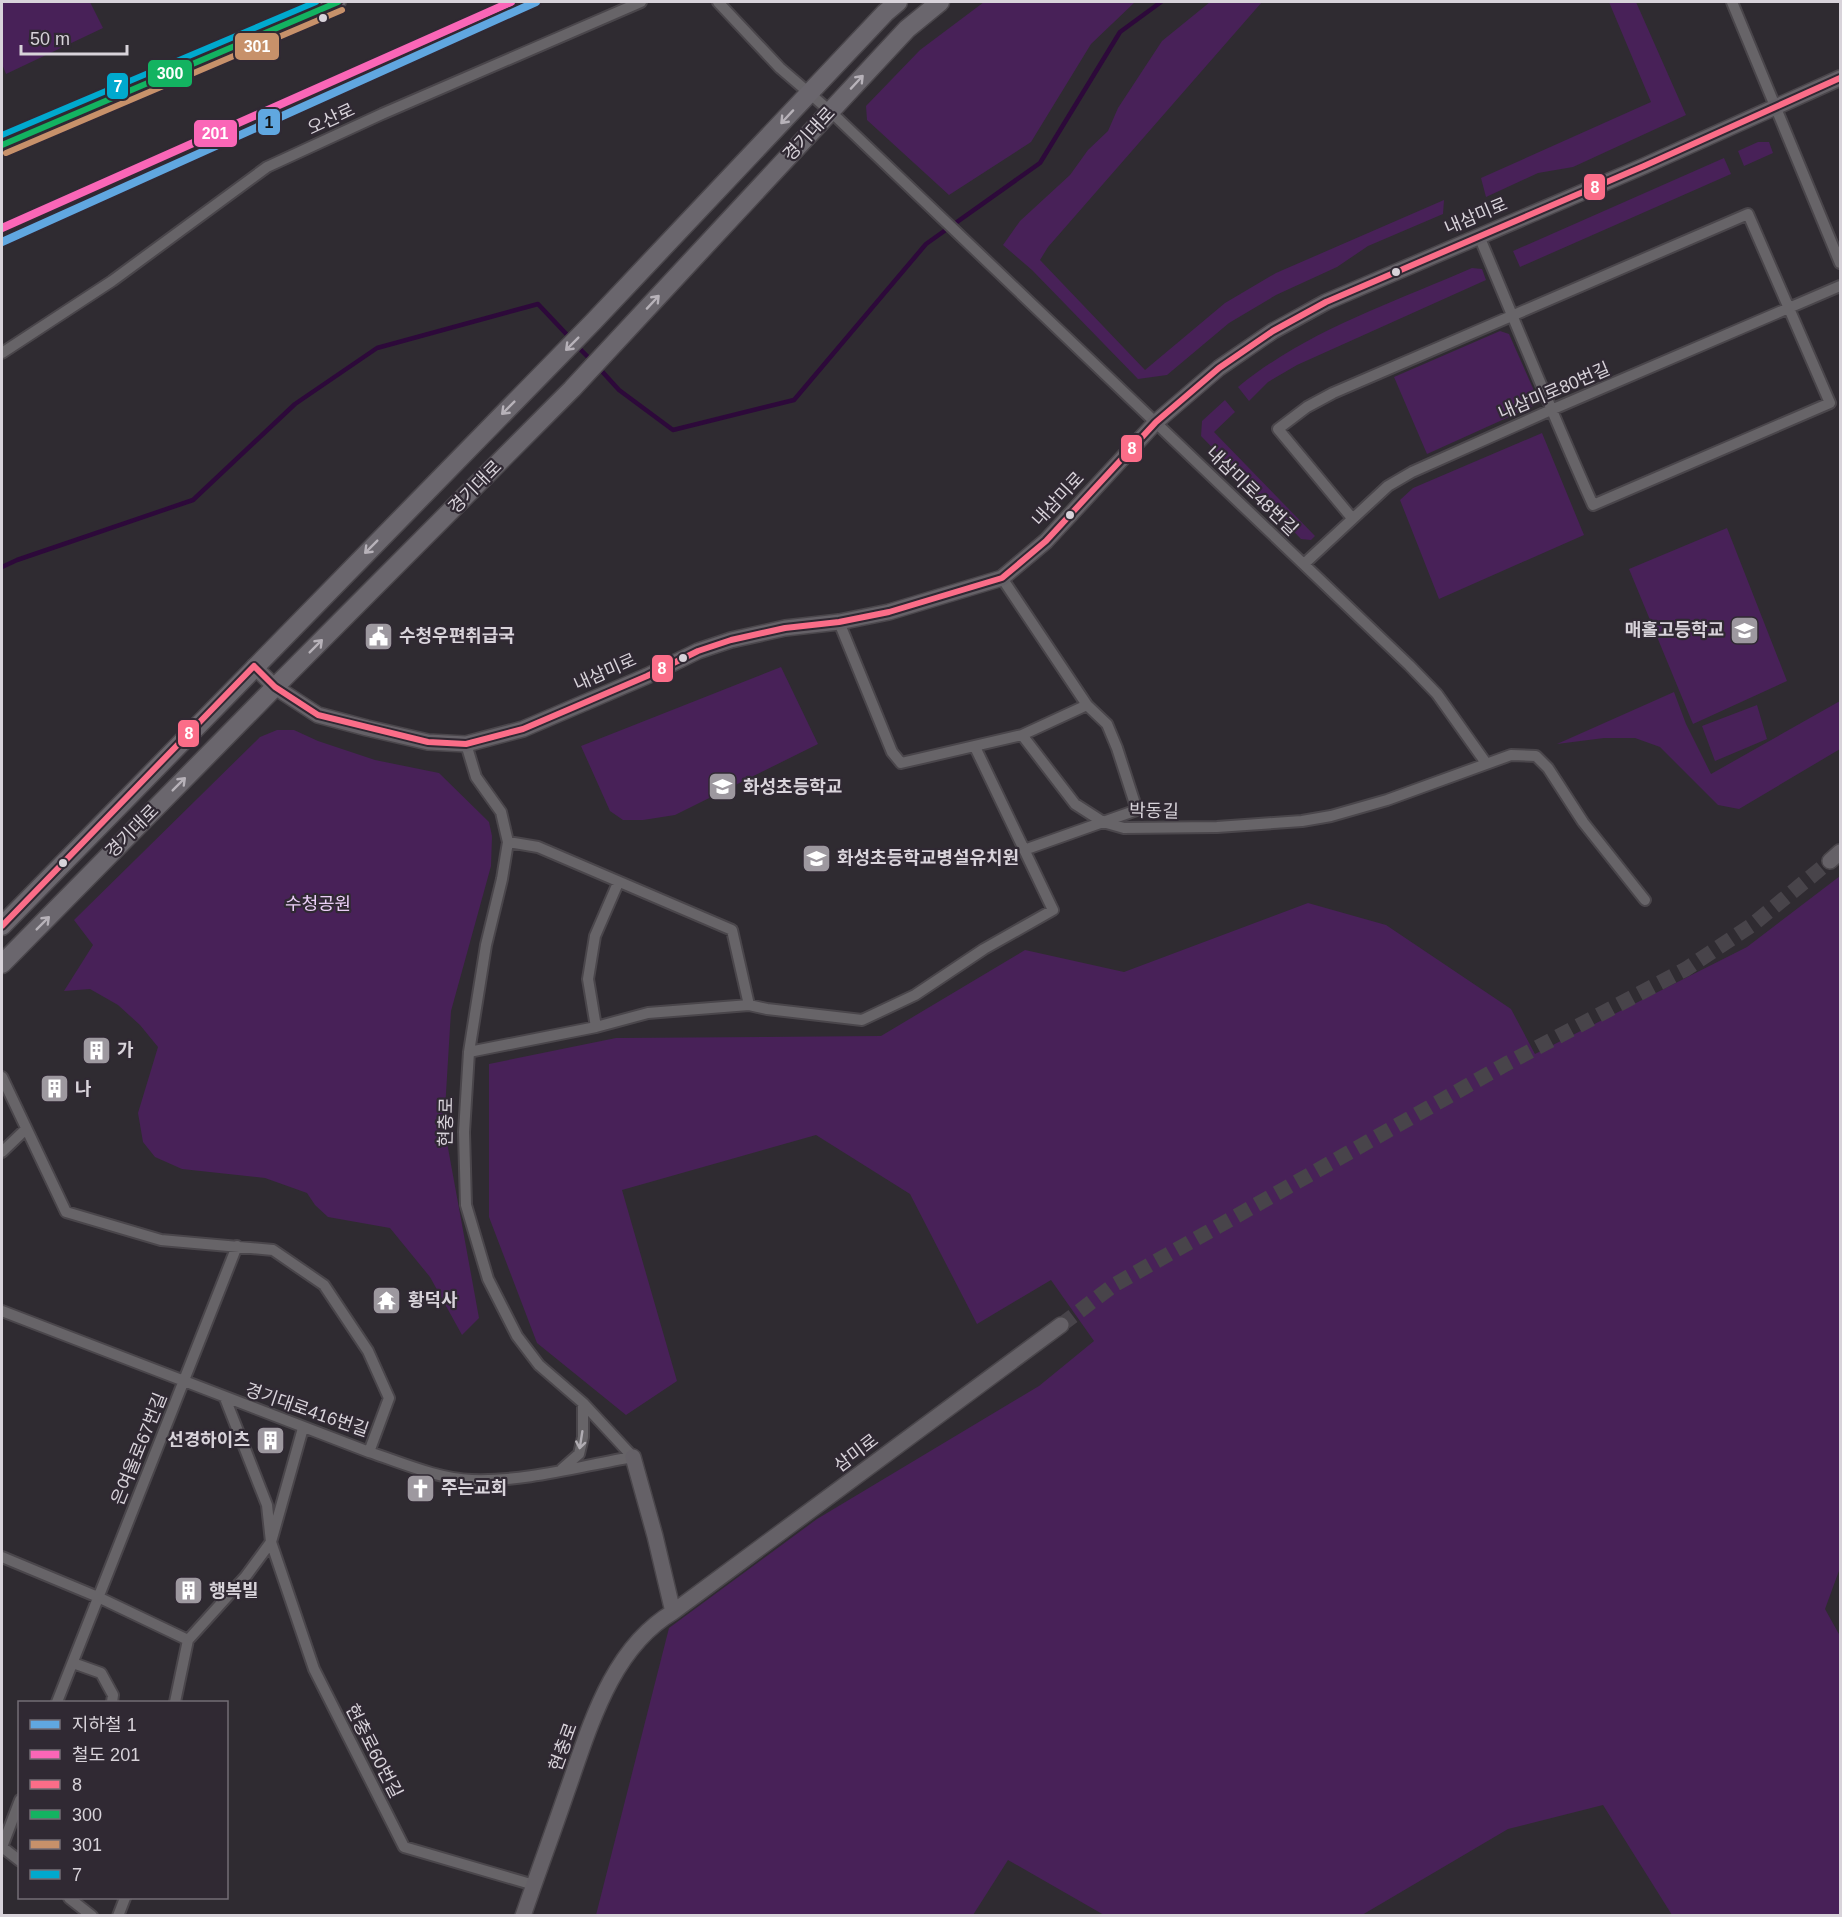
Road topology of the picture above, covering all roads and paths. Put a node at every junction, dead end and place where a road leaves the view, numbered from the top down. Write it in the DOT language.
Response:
graph roads {
  1 [pos="338,2"];
  2 [pos="641,2"];
  3 [pos="718,2"];
  4 [pos="898,2"];
  5 [pos="940,2"];
  6 [pos="1732,2"];
  7 [pos="1840,78"];
  8 [pos="810,93"];
  9 [pos="1777,106"];
  10 [pos="830,111"];
  11 [pos="3,141"];
  12 [pos="1479,236"];
  13 [pos="1840,263"];
  14 [pos="1840,286"];
  15 [pos="1789,309"];
  16 [pos="1512,315"];
  17 [pos="2,353"];
  18 [pos="1551,410"];
  19 [pos="1156,422"];
  20 [pos="1352,518"];
  21 [pos="1304,564"];
  22 [pos="1002,578"];
  23 [pos="839,622"];
  24 [pos="254,666"];
  25 [pos="275,687"];
  26 [pos="1087,705"];
  27 [pos="1022,735"];
  28 [pos="466,744"];
  29 [pos="975,747"];
  30 [pos="1486,762"];
  31 [pos="1103,822"];
  32 [pos="508,842"];
  33 [pos="1024,850"];
  34 [pos="618,883"];
  35 [pos="1645,900"];
  36 [pos="4,920"];
  37 [pos="2,964"];
  38 [pos="749,1005"];
  39 [pos="596,1027"];
  40 [pos="469,1052"];
  41 [pos="2,1077"];
  42 [pos="26,1129"];
  43 [pos="2,1152"];
  44 [pos="237,1246"];
  45 [pos="2,1311"];
  46 [pos="1061,1325"];
  47 [pos="183,1382"];
  48 [pos="225,1398"];
  49 [pos="582,1403"];
  50 [pos="303,1428"];
  51 [pos="369,1452"];
  52 [pos="633,1457"];
  53 [pos="562,1470"];
  54 [pos="271,1542"];
  55 [pos="2,1557"];
  56 [pos="98,1597"];
  57 [pos="673,1612"];
  58 [pos="188,1640"];
  59 [pos="73,1663"];
  60 [pos="57,1701"];
  61 [pos="112,1701"];
  62 [pos="176,1701"];
  63 [pos="18,1805"];
  64 [pos="2,1847"];
  65 [pos="18,1859"];
  66 [pos="534,1886"];
  67 [pos="70,1899"];
  68 [pos="125,1899"];
  69 [pos="93,1916"];
  70 [pos="118,1916"];
  71 [pos="523,1916"];
  1 -- 11 [label="street"];
  2 -- 17 [label="street, 오산로"];
  3 -- 8 [label="street"];
  4 -- 8 [label="main road, 경기대로"];
  10 -- 5 [label="main road, 경기대로, one-way"];
  6 -- 9 [label="street"];
  7 -- 9 [label="street, 내삼미로"];
  8 -- 10 [label="street, 내삼미로48번길"];
  8 -- 24 [label="main road, 경기대로, one-way"];
  9 -- 12 [label="street, 내삼미로"];
  9 -- 13 [label="street"];
  10 -- 19 [label="street, 내삼미로48번길"];
  25 -- 10 [label="main road, 경기대로, one-way"];
  12 -- 16 [label="street"];
  12 -- 19 [label="street, 내삼미로"];
  14 -- 15 [label="street, 내삼미로80번길"];
  15 -- 16 [label="street"];
  15 -- 18 [label="street, 내삼미로80번길"];
  15 -- 18 [label="street"];
  16 -- 18 [label="street"];
  16 -- 20 [label="street"];
  18 -- 20 [label="street, 내삼미로80번길"];
  19 -- 21 [label="street, 내삼미로48번길"];
  19 -- 22 [label="street, 내삼미로"];
  20 -- 21 [label="street, 내삼미로80번길"];
  21 -- 30 [label="street, 내삼미로48번길"];
  22 -- 23 [label="street, 내삼미로"];
  22 -- 26 [label="street"];
  23 -- 28 [label="street, 내삼미로"];
  23 -- 29 [label="street"];
  24 -- 25 [label="street, 내삼미로"];
  24 -- 36 [label="main road, 경기대로"];
  25 -- 28 [label="street, 내삼미로"];
  37 -- 25 [label="main road, 경기대로, one-way"];
  26 -- 27 [label="street"];
  26 -- 31 [label="street"];
  27 -- 29 [label="street"];
  27 -- 31 [label="street, 박동길"];
  28 -- 32 [label="street, 현충로"];
  29 -- 33 [label="street"];
  30 -- 31 [label="street, 박동길"];
  30 -- 35 [label="street, 박동길"];
  31 -- 33 [label="street"];
  32 -- 34 [label="street"];
  32 -- 40 [label="street, 현충로"];
  33 -- 38 [label="street"];
  34 -- 38 [label="street"];
  34 -- 39 [label="street"];
  38 -- 39 [label="street"];
  39 -- 40 [label="street"];
  40 -- 49 [label="street, 현충로"];
  41 -- 42 [label="street, 경기대로416번길"];
  42 -- 43 [label="street"];
  42 -- 44 [label="street, 경기대로416번길"];
  44 -- 47 [label="street, 은여울로67번길"];
  44 -- 51 [label="street, 경기대로416번길"];
  45 -- 47 [label="street, 경기대로416번길"];
  46 -- 57 [label="street, 삼미로"];
  47 -- 48 [label="street, 경기대로416번길"];
  47 -- 56 [label="street, 은여울로67번길"];
  48 -- 50 [label="street, 경기대로416번길"];
  48 -- 54 [label="street, 현충로60번길"];
  49 -- 52 [label="street, 현충로"];
  49 -- 53 [label="street, one-way"];
  50 -- 51 [label="street, 경기대로416번길"];
  50 -- 54 [label="street"];
  51 -- 53 [label="street"];
  52 -- 53 [label="street"];
  52 -- 57 [label="street"];
  54 -- 58 [label="street"];
  54 -- 66 [label="street, 현충로60번길"];
  55 -- 56 [label="street"];
  56 -- 58 [label="street"];
  56 -- 59 [label="street, 은여울로67번길"];
  57 -- 66 [label="street, 현충로"];
  58 -- 62 [label="street"];
  59 -- 60 [label="street, 은여울로67번길"];
  59 -- 61 [label="street"];
  63 -- 64 [label="street"];
  64 -- 65 [label="street"];
  66 -- 71 [label="street, 현충로"];
  67 -- 69 [label="street"];
  68 -- 70 [label="street"];
}
